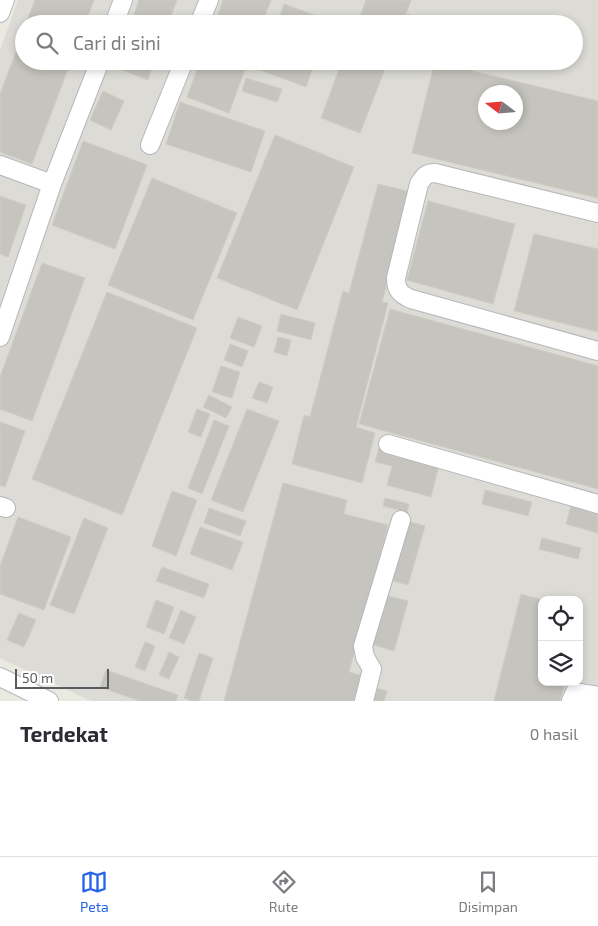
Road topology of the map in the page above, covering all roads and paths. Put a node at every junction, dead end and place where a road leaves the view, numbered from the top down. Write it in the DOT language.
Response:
graph roads {
  1 [pos="5,0"];
  2 [pos="123,0"];
  3 [pos="209,0"];
  4 [pos="0,14"];
  5 [pos="117,15"];
  6 [pos="203,15"];
  7 [pos="96,70"];
  8 [pos="180,70"];
  9 [pos="150,145"];
  10 [pos="0,165"];
  11 [pos="52,184"];
  12 [pos="598,214"];
  13 [pos="0,337"];
  14 [pos="598,351"];
  15 [pos="388,444"];
  16 [pos="598,504"];
  17 [pos="402,520"];
  18 [pos="0,677"];
  19 [pos="598,696"];
  20 [pos="49,701"];
  21 [pos="364,701"];
  22 [pos="571,701"];
  1 -- 4 [label="street"];
  2 -- 5 [label="street"];
  3 -- 6 [label="street"];
  7 -- 11 [label="street"];
  8 -- 9 [label="street"];
  10 -- 11 [label="street"];
  11 -- 13 [label="street"];
  12 -- 14 [label="street"];
  15 -- 16 [label="street"];
  17 -- 21 [label="street"];
  18 -- 20 [label="street"];
  19 -- 22 [label="street"];
}
